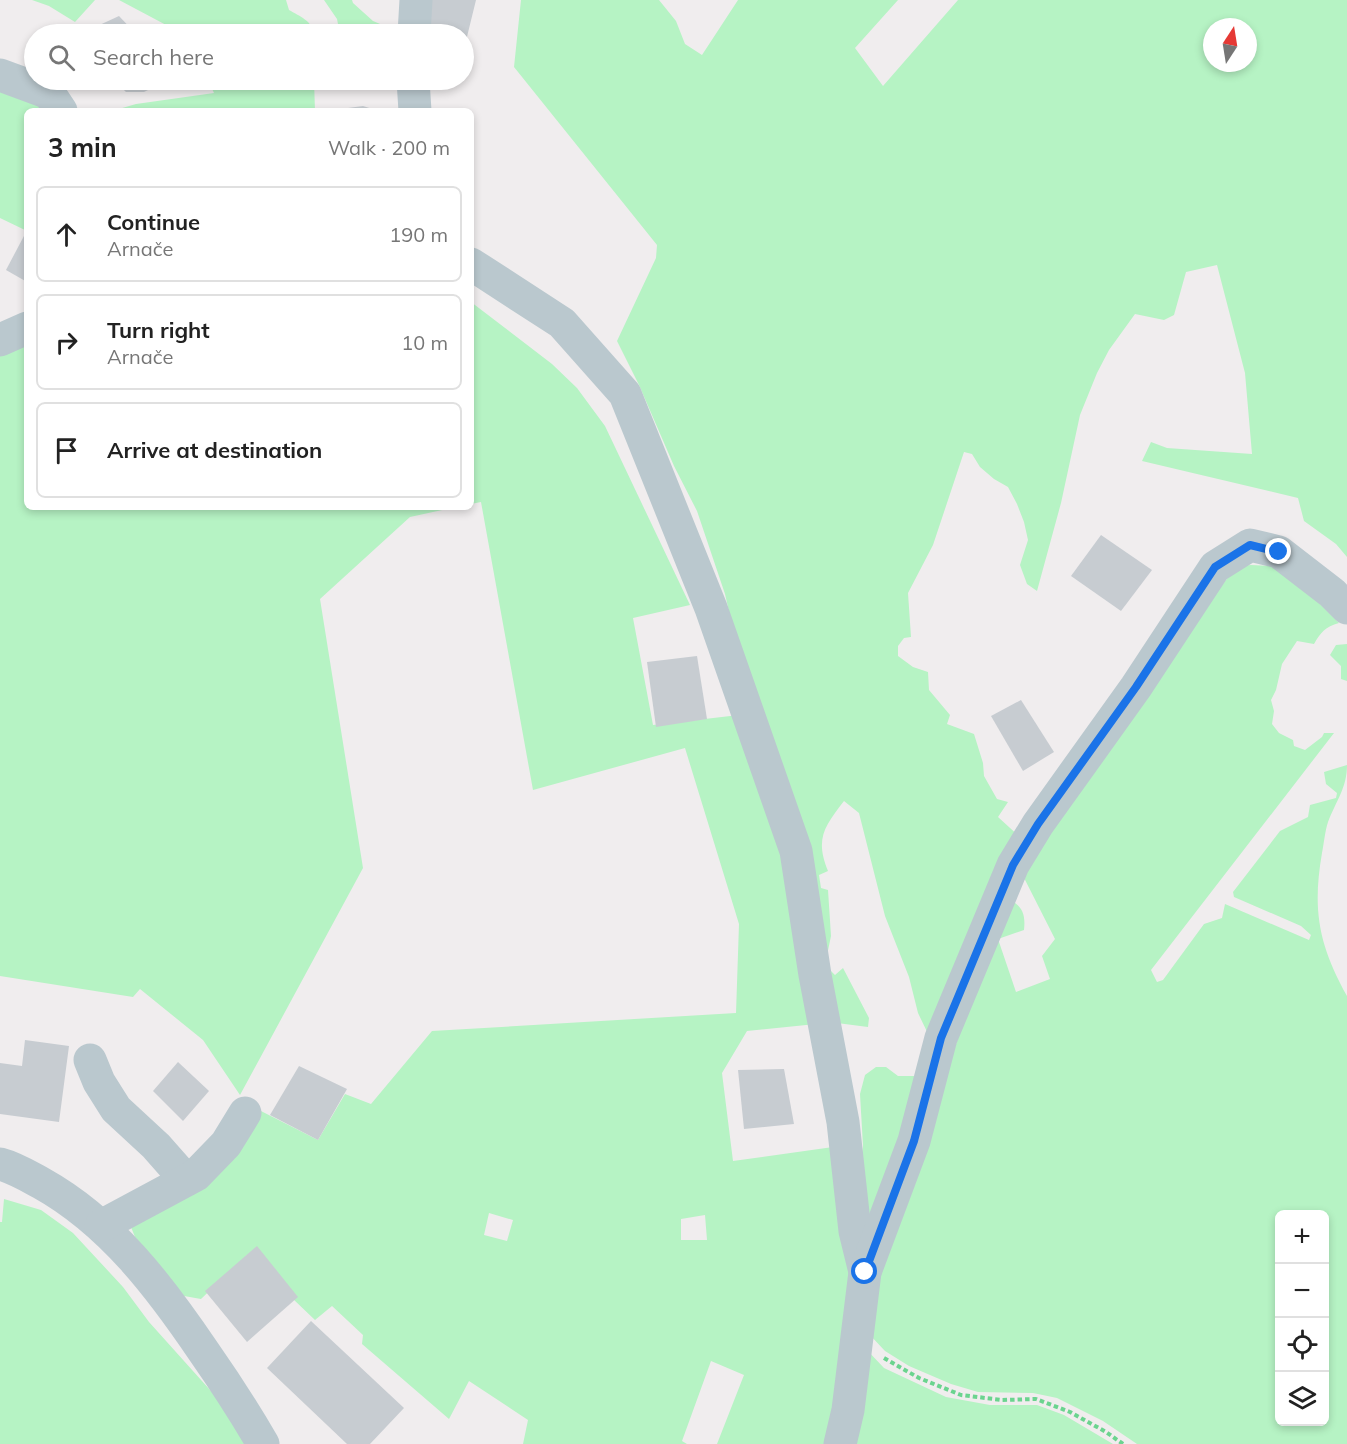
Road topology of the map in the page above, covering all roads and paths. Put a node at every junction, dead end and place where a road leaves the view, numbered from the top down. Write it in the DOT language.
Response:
graph roads {
  1 [pos="416,0"];
  2 [pos="415,24"];
  3 [pos="0,75"];
  4 [pos="24,84"];
  5 [pos="41,90"];
  6 [pos="414,90"];
  7 [pos="59,108"];
  8 [pos="415,108"];
  9 [pos="474,266"];
  10 [pos="24,328"];
  11 [pos="0,340"];
  12 [pos="1347,608"];
  13 [pos="90,1060"];
  14 [pos="245,1113"];
  15 [pos="0,1164"];
  16 [pos="186,1180"];
  17 [pos="101,1226"];
  18 [pos="865,1272"];
  19 [pos="856,1345"];
  20 [pos="258,1434"];
  21 [pos="279,1444"];
  22 [pos="840,1444"];
  23 [pos="1123,1444"];
  1 -- 2 [label="street"];
  3 -- 4 [label="street"];
  5 -- 7 [label="street"];
  6 -- 8 [label="street"];
  9 -- 18 [label="street"];
  10 -- 11 [label="street"];
  12 -- 18 [label="street"];
  13 -- 16 [label="street"];
  14 -- 16 [label="street"];
  15 -- 17 [label="street"];
  16 -- 17 [label="street"];
  17 -- 20 [label="street"];
  18 -- 19 [label="street"];
  19 -- 22 [label="street"];
  19 -- 23 [label="path"];
  20 -- 21 [label="street"];
}
